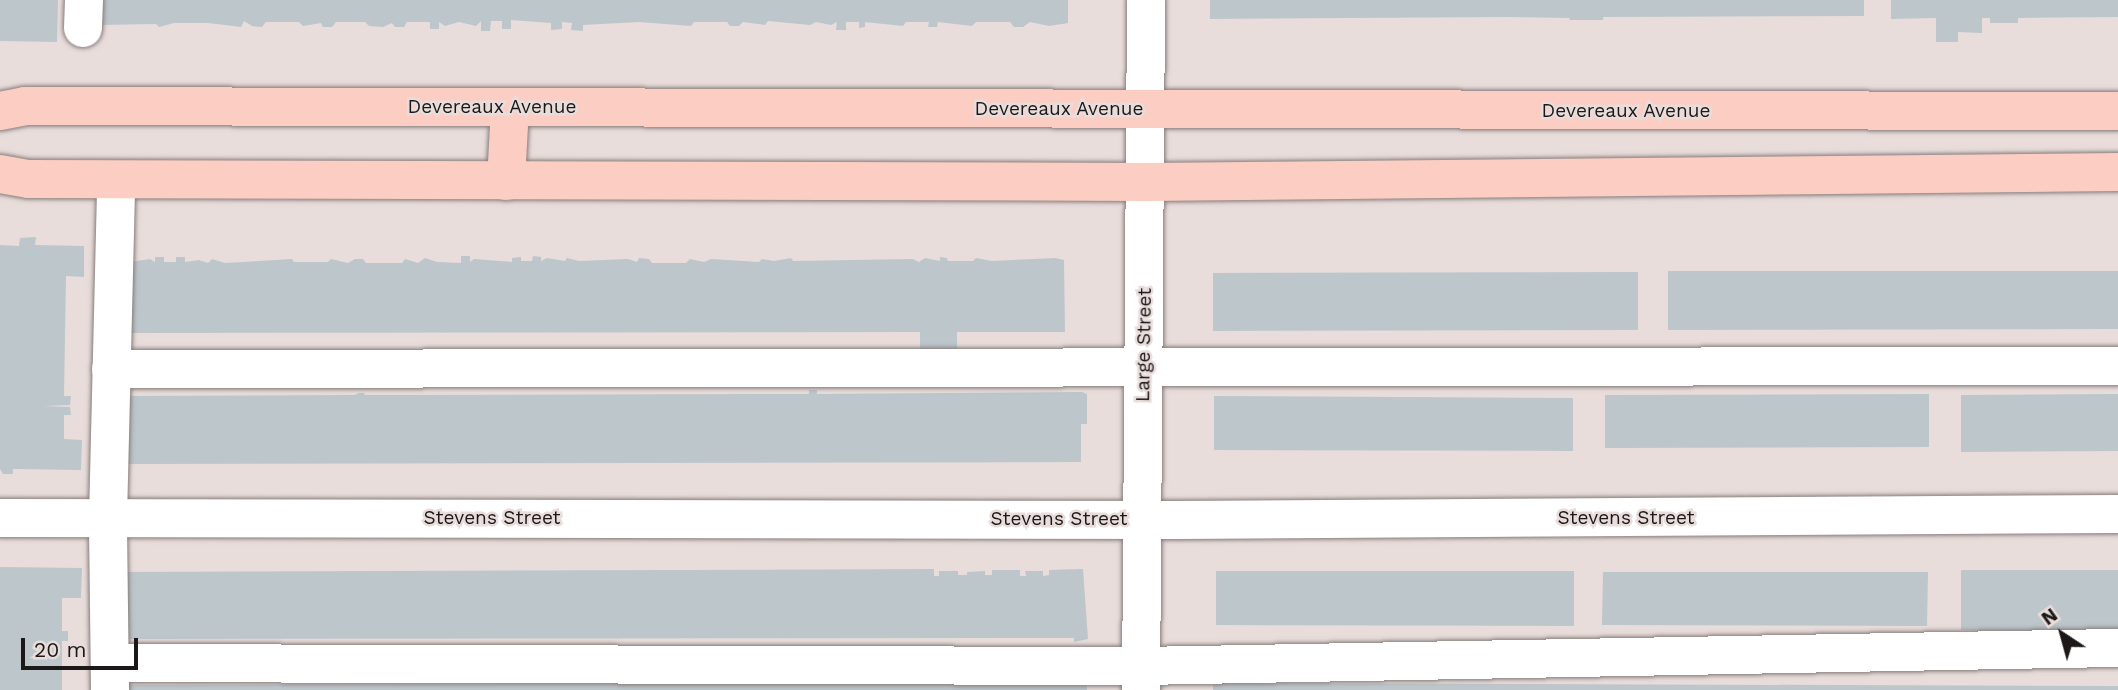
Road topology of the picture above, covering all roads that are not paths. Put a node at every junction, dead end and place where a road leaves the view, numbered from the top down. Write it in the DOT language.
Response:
graph roads {
  1 [pos="1146,0"];
  2 [pos="510,107"];
  3 [pos="1146,109"];
  4 [pos="0,111"];
  5 [pos="2118,111"];
  6 [pos="1925,112"];
  7 [pos="1925,172"];
  8 [pos="2118,172"];
  9 [pos="0,174"];
  10 [pos="116,180"];
  11 [pos="506,181"];
  12 [pos="1147,182"];
  13 [pos="2118,366"];
  14 [pos="111,369"];
  15 [pos="1144,369"];
  16 [pos="2118,514"];
  17 [pos="0,518"];
  18 [pos="108,518"];
  19 [pos="1143,519"];
  20 [pos="2118,648"];
  21 [pos="110,676"];
  22 [pos="1141,678"];
  1 -- 3 [label="street, Large Street"];
  2 -- 3 [label="main road, Devereaux Avenue"];
  2 -- 4 [label="main road, Devereaux Avenue"];
  2 -- 11 [label="main road"];
  3 -- 6 [label="main road, Devereaux Avenue"];
  3 -- 12 [label="street, Large Street"];
  5 -- 6 [label="main road, Devereaux Avenue"];
  6 -- 7 [label="main road"];
  7 -- 8 [label="main road"];
  7 -- 12 [label="main road"];
  9 -- 10 [label="main road"];
  10 -- 11 [label="main road"];
  10 -- 14 [label="street"];
  11 -- 12 [label="main road"];
  12 -- 15 [label="street, Large Street"];
  13 -- 15 [label="street"];
  14 -- 15 [label="street"];
  14 -- 18 [label="street"];
  15 -- 19 [label="street, Large Street"];
  16 -- 19 [label="street, Stevens Street"];
  17 -- 18 [label="street, Stevens Street"];
  18 -- 19 [label="street, Stevens Street"];
  18 -- 21 [label="street"];
  19 -- 22 [label="street, Large Street"];
  20 -- 22 [label="street"];
  21 -- 22 [label="street"];
}
